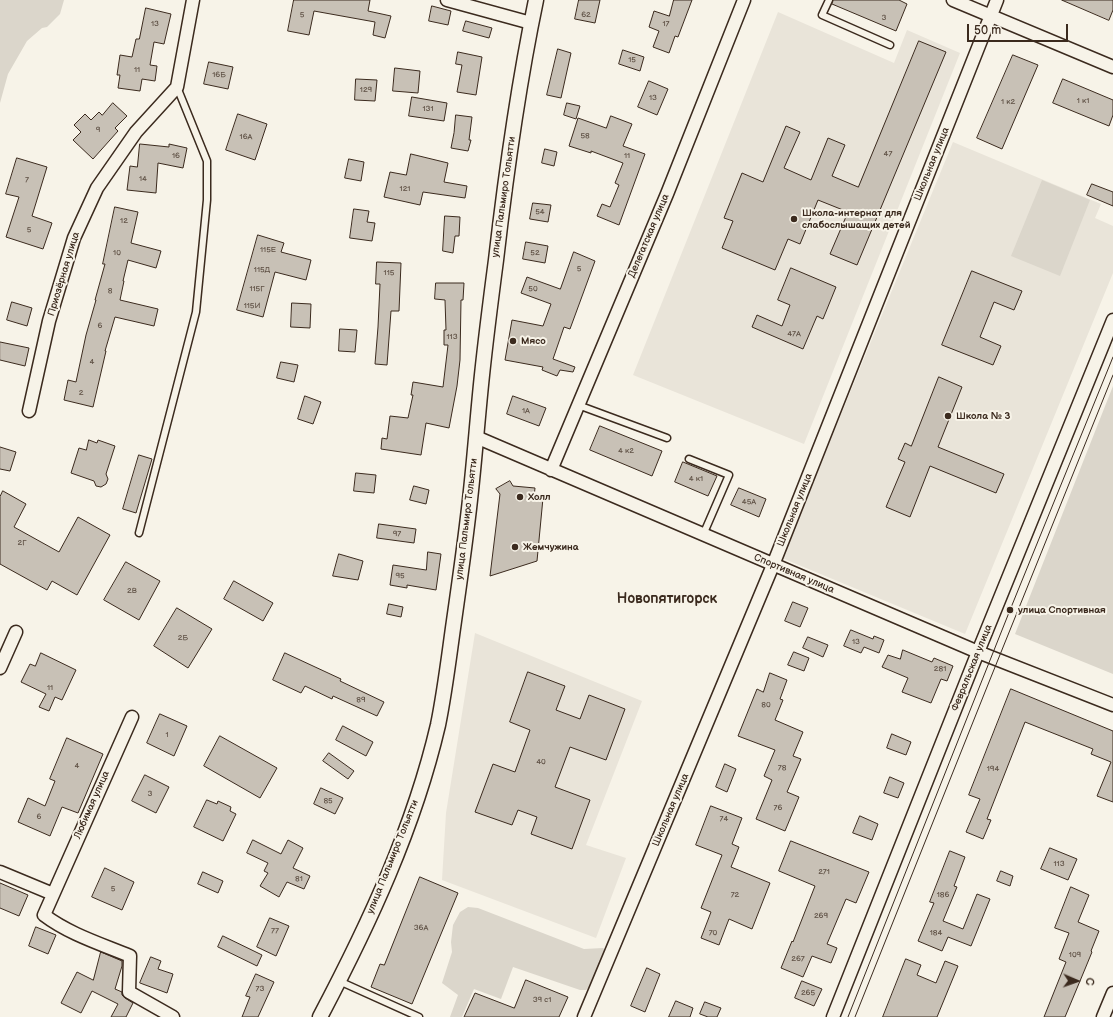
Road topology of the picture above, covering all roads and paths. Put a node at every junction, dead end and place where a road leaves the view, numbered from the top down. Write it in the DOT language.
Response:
graph roads {
  1 [pos="193,0"];
  2 [pos="447,0"];
  3 [pos="536,0"];
  4 [pos="744,0"];
  5 [pos="829,0"];
  6 [pos="953,0"];
  7 [pos="997,0"];
  8 [pos="990,16"];
  9 [pos="531,23"];
  10 [pos="890,45"];
  11 [pos="1113,66"];
  12 [pos="177,87"];
  13 [pos="1113,320"];
  14 [pos="578,405"];
  15 [pos="29,411"];
  16 [pos="476,437"];
  17 [pos="667,438"];
  18 [pos="689,458"];
  19 [pos="550,470"];
  20 [pos="139,533"];
  21 [pos="703,535"];
  22 [pos="773,565"];
  23 [pos="16,632"];
  24 [pos="978,652"];
  25 [pos="0,668"];
  26 [pos="1113,705"];
  27 [pos="132,717"];
  28 [pos="0,872"];
  29 [pos="53,894"];
  30 [pos="339,981"];
  31 [pos="1113,993"];
  32 [pos="173,1017"];
  33 [pos="320,1017"];
  34 [pos="419,1017"];
  35 [pos="584,1017"];
  36 [pos="833,1017"];
  37 [pos="1104,1017"];
  1 -- 12 [label="street"];
  2 -- 9 [label="street"];
  3 -- 9 [label="street, улица Пальмиро Тольятти"];
  4 -- 14 [label="street, Делегатская улица"];
  5 -- 10 [label="lane"];
  6 -- 8 [label="street"];
  7 -- 8 [label="street, Школьная улица"];
  8 -- 11 [label="street"];
  8 -- 22 [label="street, Школьная улица"];
  9 -- 16 [label="street, улица Пальмиро Тольятти"];
  12 -- 15 [label="street, Приозёрная улица"];
  12 -- 20 [label="lane"];
  13 -- 24 [label="street, Февральская улица"];
  14 -- 17 [label="lane"];
  14 -- 19 [label="street, Делегатская улица"];
  16 -- 19 [label="street, Спортивная улица"];
  16 -- 30 [label="street, улица Пальмиро Тольятти"];
  18 -- 21 [label="lane"];
  19 -- 21 [label="street, Спортивная улица"];
  21 -- 22 [label="street, Спортивная улица"];
  22 -- 24 [label="street, Спортивная улица"];
  22 -- 35 [label="street, Школьная улица"];
  23 -- 25 [label="street"];
  24 -- 26 [label="street, Спортивная улица"];
  24 -- 36 [label="street, Февральская улица"];
  27 -- 29 [label="street, Любимая улица"];
  28 -- 29 [label="street"];
  29 -- 32 [label="street, Любимая улица"];
  30 -- 33 [label="street, улица Пальмиро Тольятти"];
  30 -- 34 [label="lane"];
  31 -- 37 [label="street"];
}
